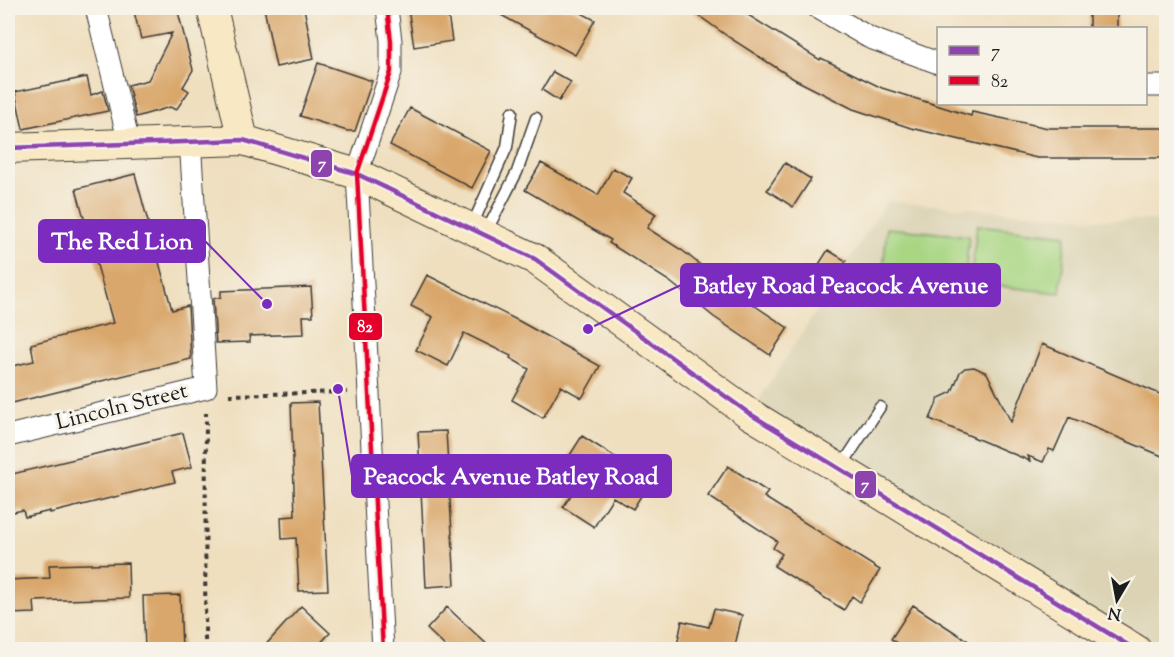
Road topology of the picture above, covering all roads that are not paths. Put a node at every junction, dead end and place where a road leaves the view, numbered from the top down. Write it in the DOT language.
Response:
graph roads {
  1 [pos="96,8"];
  2 [pos="212,8"];
  3 [pos="387,8"];
  4 [pos="818,8"];
  5 [pos="937,62"];
  6 [pos="1147,86"];
  7 [pos="1167,86"];
  8 [pos="512,112"];
  9 [pos="536,118"];
  10 [pos="190,140"];
  11 [pos="243,140"];
  12 [pos="129,143"];
  13 [pos="8,148"];
  14 [pos="357,174"];
  15 [pos="477,231"];
  16 [pos="880,407"];
  17 [pos="8,436"];
  18 [pos="839,470"];
  19 [pos="383,650"];
  20 [pos="1136,650"];
  1 -- 12 [label="street"];
  2 -- 11 [label="street"];
  3 -- 14 [label="street"];
  4 -- 5 [label="street"];
  6 -- 7 [label="street"];
  8 -- 15 [label="lane"];
  9 -- 15 [label="lane"];
  10 -- 11 [label="street"];
  10 -- 12 [label="street"];
  10 -- 17 [label="street, Lincoln Street"];
  11 -- 14 [label="street"];
  12 -- 13 [label="street"];
  14 -- 15 [label="street"];
  14 -- 19 [label="street"];
  15 -- 18 [label="street"];
  16 -- 18 [label="lane"];
  18 -- 20 [label="street"];
}
